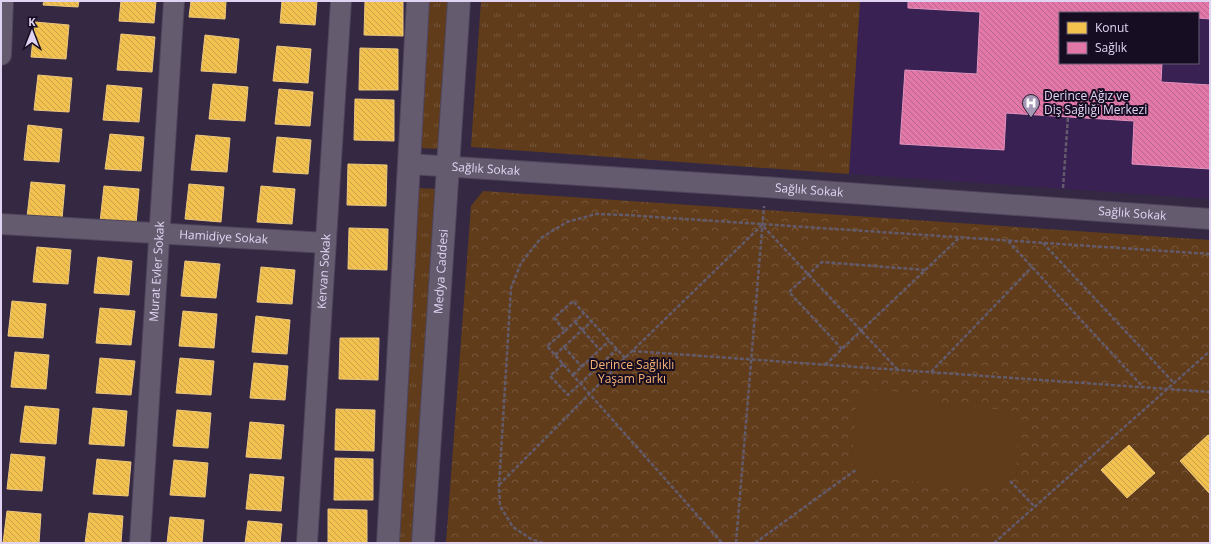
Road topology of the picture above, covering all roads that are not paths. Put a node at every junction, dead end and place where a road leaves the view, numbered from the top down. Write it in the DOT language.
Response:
graph roads {
  1 [pos="3,1"];
  2 [pos="174,1"];
  3 [pos="341,1"];
  4 [pos="418,1"];
  5 [pos="459,1"];
  6 [pos="1,56"];
  7 [pos="409,164"];
  8 [pos="448,167"];
  9 [pos="1210,219"];
  10 [pos="1,224"];
  11 [pos="161,233"];
  12 [pos="326,243"];
  13 [pos="140,543"];
  14 [pos="307,543"];
  15 [pos="388,543"];
  16 [pos="423,543"];
  1 -- 6 [label="street"];
  2 -- 11 [label="street, Murat Evler Sokak"];
  3 -- 12 [label="street, Kervan Sokak"];
  4 -- 7 [label="main road"];
  5 -- 8 [label="main road, Medya Caddesi"];
  7 -- 8 [label="street, Sağlık Sokak"];
  7 -- 15 [label="main road"];
  8 -- 9 [label="street, Sağlık Sokak"];
  8 -- 16 [label="main road, Medya Caddesi"];
  10 -- 11 [label="street, Hamidiye Sokak"];
  11 -- 12 [label="street, Hamidiye Sokak"];
  11 -- 13 [label="street, Murat Evler Sokak"];
  12 -- 14 [label="street, Kervan Sokak"];
}
